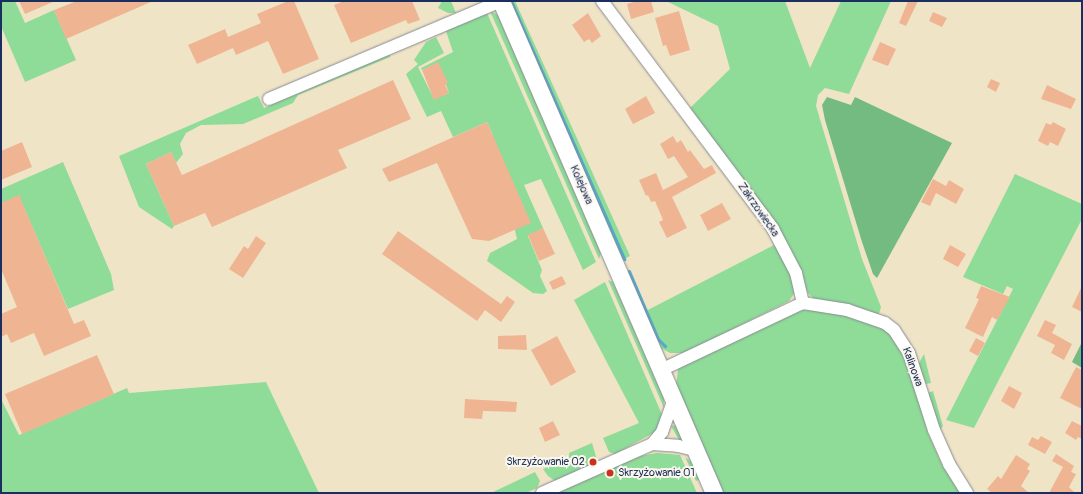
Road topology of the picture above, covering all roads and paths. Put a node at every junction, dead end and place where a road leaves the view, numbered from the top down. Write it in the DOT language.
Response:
graph roads {
  1 [pos="501,1"];
  2 [pos="602,1"];
  3 [pos="269,99"];
  4 [pos="803,303"];
  5 [pos="661,370"];
  6 [pos="674,399"];
  7 [pos="652,444"];
  8 [pos="696,450"];
  9 [pos="542,493"];
  10 [pos="714,493"];
  11 [pos="967,493"];
  1 -- 3 [label="street"];
  1 -- 5 [label="street, Kolejowa"];
  2 -- 4 [label="street, Zakrzowiecka"];
  4 -- 5 [label="street"];
  4 -- 11 [label="street, Kalinowa"];
  5 -- 6 [label="street, Kolejowa"];
  6 -- 7 [label="street"];
  6 -- 8 [label="street, Kolejowa"];
  7 -- 8 [label="street"];
  7 -- 9 [label="street"];
  8 -- 10 [label="street, Kolejowa"];
}
